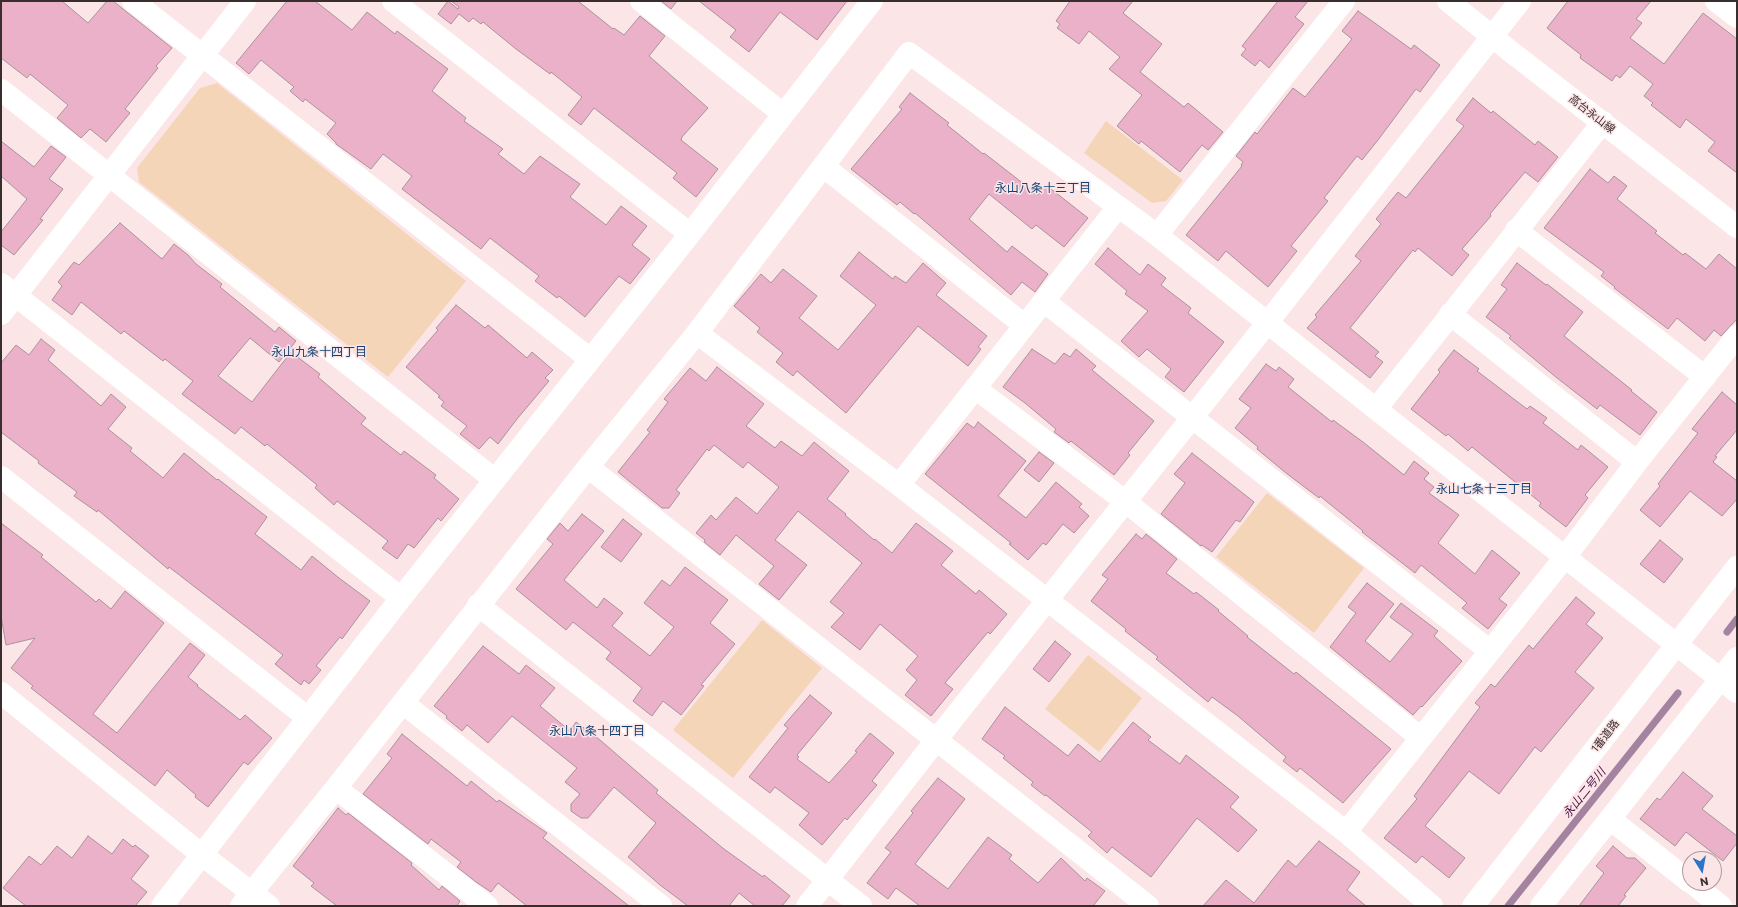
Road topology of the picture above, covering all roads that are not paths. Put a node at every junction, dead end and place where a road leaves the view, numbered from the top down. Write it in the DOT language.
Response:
graph roads {
  1 [pos="133,1"];
  2 [pos="245,1"];
  3 [pos="393,1"];
  4 [pos="641,1"];
  5 [pos="872,1"];
  6 [pos="1344,1"];
  7 [pos="1448,1"];
  8 [pos="1520,1"];
  9 [pos="1716,1"];
  10 [pos="1737,17"];
  11 [pos="1492,36"];
  12 [pos="203,56"];
  13 [pos="1,90"];
  14 [pos="783,114"];
  15 [pos="1603,122"];
  16 [pos="823,166"];
  17 [pos="110,175"];
  18 [pos="1118,207"];
  19 [pos="1737,226"];
  20 [pos="1516,230"];
  21 [pos="690,234"];
  22 [pos="1158,235"];
  23 [pos="8,290"];
  24 [pos="1045,302"];
  25 [pos="1,314"];
  26 [pos="1450,314"];
  27 [pos="1268,322"];
  28 [pos="1024,325"];
  29 [pos="698,333"];
  30 [pos="1737,336"];
  31 [pos="590,359"];
  32 [pos="1705,377"];
  33 [pos="975,388"];
  34 [pos="1376,409"];
  35 [pos="1192,417"];
  36 [pos="1637,462"];
  37 [pos="588,467"];
  38 [pos="1,477"];
  39 [pos="495,480"];
  40 [pos="899,485"];
  41 [pos="1126,502"];
  42 [pos="1565,557"];
  43 [pos="1737,567"];
  44 [pos="401,598"];
  45 [pos="1048,600"];
  46 [pos="478,606"];
  47 [pos="1676,644"];
  48 [pos="1490,651"];
  49 [pos="1737,658"];
  50 [pos="1720,679"];
  51 [pos="1737,692"];
  52 [pos="1,693"];
  53 [pos="403,703"];
  54 [pos="308,718"];
  55 [pos="1421,738"];
  56 [pos="937,739"];
  57 [pos="336,788"];
  58 [pos="1610,819"];
  59 [pos="1346,832"];
  60 [pos="202,855"];
  61 [pos="1682,875"];
  62 [pos="827,880"];
  63 [pos="1702,891"];
  64 [pos="247,899"];
  65 [pos="162,906"];
  66 [pos="269,906"];
  67 [pos="487,906"];
  68 [pos="661,906"];
  69 [pos="807,906"];
  70 [pos="860,906"];
  71 [pos="1148,906"];
  72 [pos="1432,906"];
  73 [pos="1473,906"];
  74 [pos="1541,906"];
  75 [pos="1721,906"];
  1 -- 12 [label="street"];
  2 -- 12 [label="street"];
  3 -- 21 [label="street"];
  4 -- 14 [label="street"];
  5 -- 14 [label="street"];
  6 -- 22 [label="street"];
  7 -- 11 [label="street, 高台永山線"];
  8 -- 11 [label="street"];
  9 -- 10 [label="street"];
  11 -- 15 [label="street, 高台永山線"];
  11 -- 27 [label="street"];
  12 -- 17 [label="street"];
  12 -- 31 [label="street"];
  13 -- 17 [label="street"];
  14 -- 21 [label="street"];
  15 -- 19 [label="street, 高台永山線"];
  15 -- 20 [label="street"];
  16 -- 18 [label="street"];
  16 -- 28 [label="street"];
  16 -- 29 [label="street"];
  17 -- 23 [label="street"];
  17 -- 39 [label="street"];
  18 -- 22 [label="street"];
  18 -- 24 [label="street"];
  20 -- 26 [label="street"];
  20 -- 32 [label="street"];
  21 -- 31 [label="street"];
  22 -- 27 [label="street"];
  23 -- 25 [label="street"];
  23 -- 44 [label="street"];
  24 -- 28 [label="street"];
  24 -- 35 [label="street"];
  26 -- 34 [label="street"];
  26 -- 36 [label="street"];
  27 -- 34 [label="street"];
  27 -- 35 [label="street"];
  28 -- 33 [label="street"];
  29 -- 37 [label="street"];
  29 -- 40 [label="street"];
  30 -- 32 [label="street"];
  31 -- 39 [label="street"];
  32 -- 36 [label="street"];
  33 -- 40 [label="street"];
  33 -- 41 [label="street"];
  34 -- 42 [label="street"];
  35 -- 41 [label="street"];
  35 -- 48 [label="street"];
  36 -- 42 [label="street"];
  37 -- 46 [label="street"];
  37 -- 56 [label="street"];
  38 -- 54 [label="street"];
  39 -- 44 [label="street"];
  40 -- 45 [label="street"];
  41 -- 45 [label="street"];
  41 -- 55 [label="street"];
  42 -- 47 [label="street"];
  42 -- 48 [label="street"];
  43 -- 47 [label="street, 1番道路"];
  44 -- 54 [label="street"];
  45 -- 56 [label="street"];
  45 -- 59 [label="street"];
  46 -- 53 [label="street"];
  46 -- 62 [label="street"];
  47 -- 50 [label="street"];
  47 -- 73 [label="street, 1番道路"];
  48 -- 55 [label="street"];
  49 -- 50 [label="street"];
  50 -- 51 [label="street"];
  50 -- 58 [label="street"];
  52 -- 60 [label="street"];
  53 -- 57 [label="street"];
  53 -- 68 [label="street"];
  54 -- 60 [label="street"];
  55 -- 59 [label="street"];
  56 -- 62 [label="street"];
  56 -- 71 [label="street"];
  57 -- 64 [label="street"];
  57 -- 67 [label="street"];
  58 -- 61 [label="street"];
  58 -- 74 [label="street"];
  59 -- 72 [label="street"];
  60 -- 64 [label="street"];
  60 -- 65 [label="street"];
  62 -- 69 [label="street"];
  62 -- 70 [label="street"];
  63 -- 75 [label="street"];
  64 -- 66 [label="street"];
}
